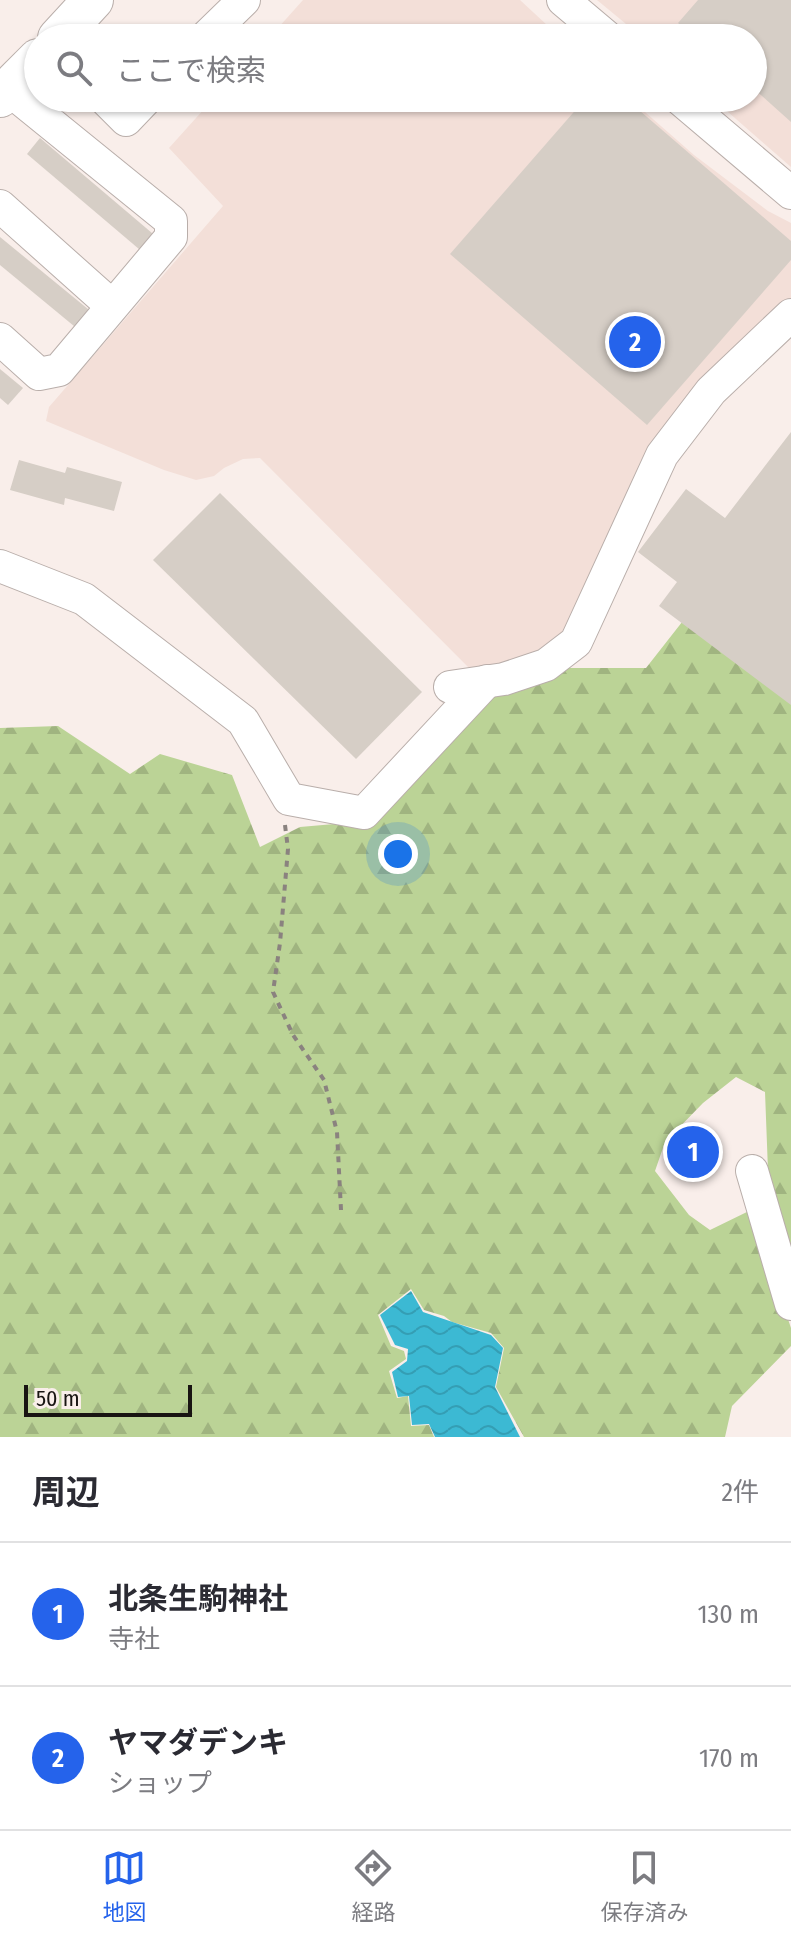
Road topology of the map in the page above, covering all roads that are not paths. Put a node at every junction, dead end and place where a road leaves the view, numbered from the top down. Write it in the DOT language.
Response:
graph roads {
  1 [pos="93,0"];
  2 [pos="244,0"];
  3 [pos="563,0"];
  4 [pos="71,24"];
  5 [pos="219,24"];
  6 [pos="591,24"];
  7 [pos="51,112"];
  8 [pos="118,112"];
  9 [pos="134,112"];
  10 [pos="696,112"];
  11 [pos="791,193"];
  12 [pos="0,206"];
  13 [pos="112,306"];
  14 [pos="791,315"];
  15 [pos="0,339"];
  16 [pos="0,566"];
  17 [pos="487,681"];
  18 [pos="450,687"];
  19 [pos="752,1171"];
  20 [pos="791,1304"];
  1 -- 4 [label="main road"];
  2 -- 5 [label="street"];
  3 -- 6 [label="street"];
  7 -- 13 [label="street"];
  8 -- 9 [label="street"];
  10 -- 11 [label="street"];
  12 -- 13 [label="street"];
  13 -- 15 [label="street"];
  14 -- 17 [label="street"];
  16 -- 17 [label="street"];
  17 -- 18 [label="street"];
  19 -- 20 [label="street"];
}
